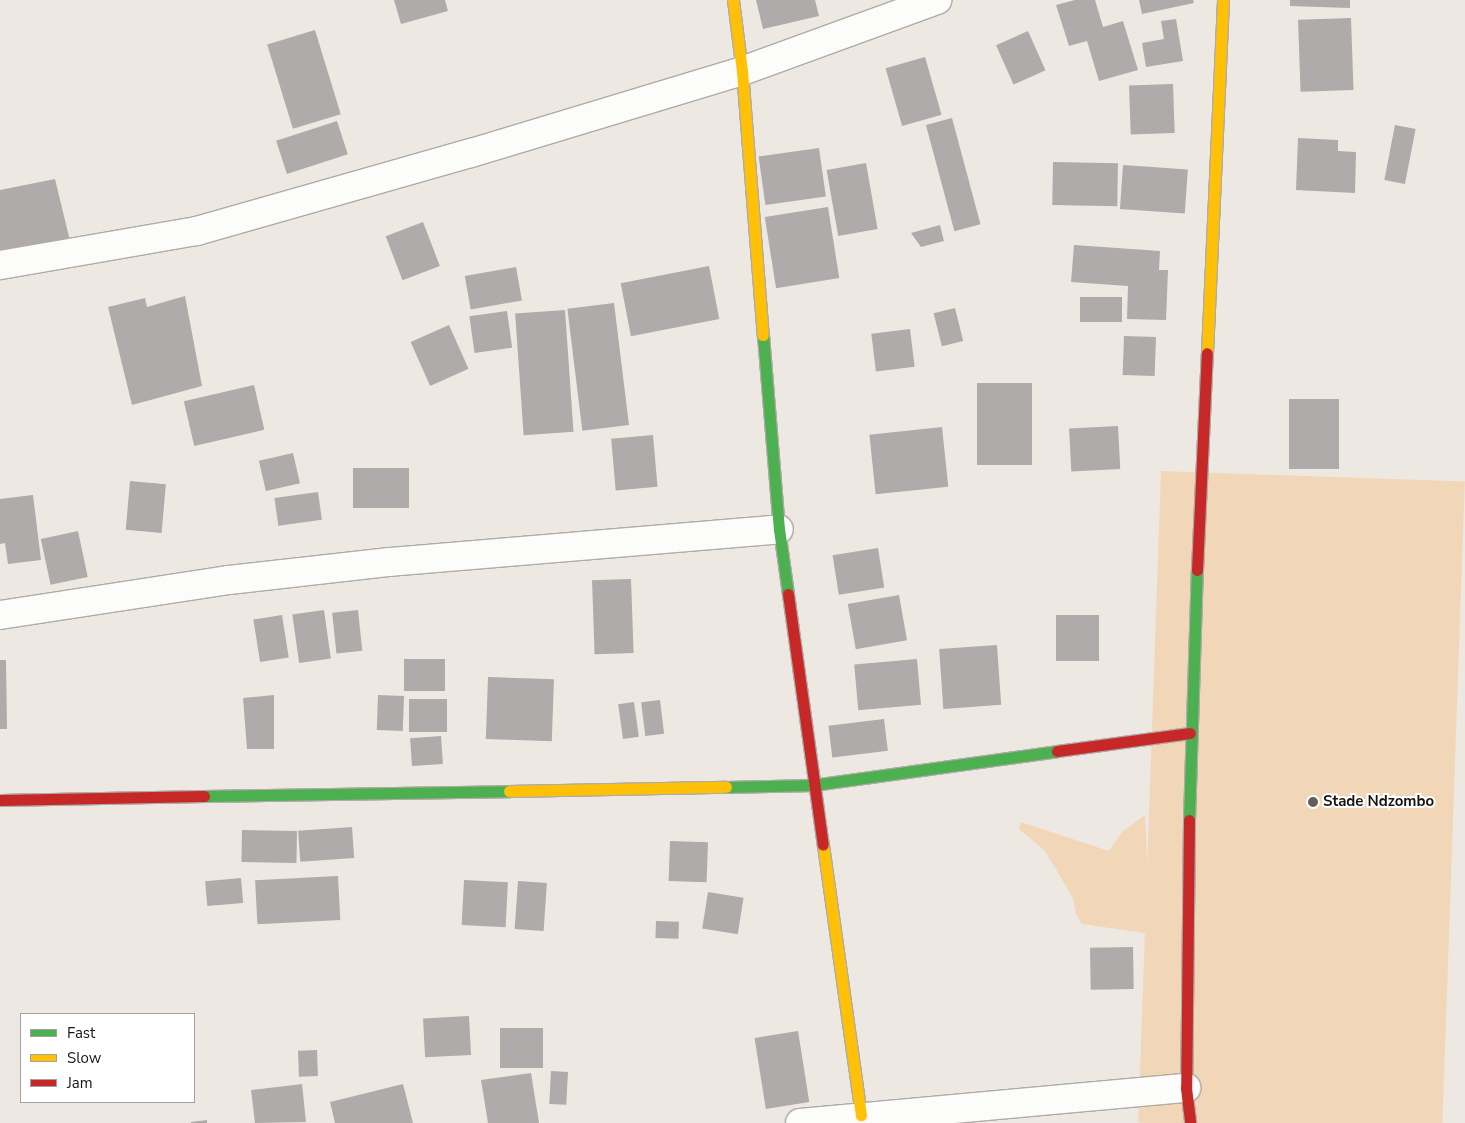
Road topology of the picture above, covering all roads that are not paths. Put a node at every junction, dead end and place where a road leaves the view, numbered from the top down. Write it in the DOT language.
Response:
graph roads {
  1 [pos="733,0"];
  2 [pos="937,0"];
  3 [pos="1223,0"];
  4 [pos="742,71"];
  5 [pos="0,265"];
  6 [pos="779,529"];
  7 [pos="0,615"];
  8 [pos="1190,733"];
  9 [pos="813,785"];
  10 [pos="0,800"];
  11 [pos="1186,1088"];
  12 [pos="861,1115"];
  13 [pos="800,1123"];
  14 [pos="1190,1123"];
  1 -- 4 [label="street"];
  2 -- 4 [label="street"];
  3 -- 8 [label="street"];
  4 -- 5 [label="street"];
  4 -- 6 [label="street"];
  6 -- 7 [label="street"];
  6 -- 9 [label="street"];
  8 -- 9 [label="street"];
  8 -- 11 [label="street"];
  9 -- 10 [label="street"];
  9 -- 12 [label="street"];
  11 -- 12 [label="street"];
  11 -- 14 [label="street"];
  12 -- 13 [label="street"];
}
